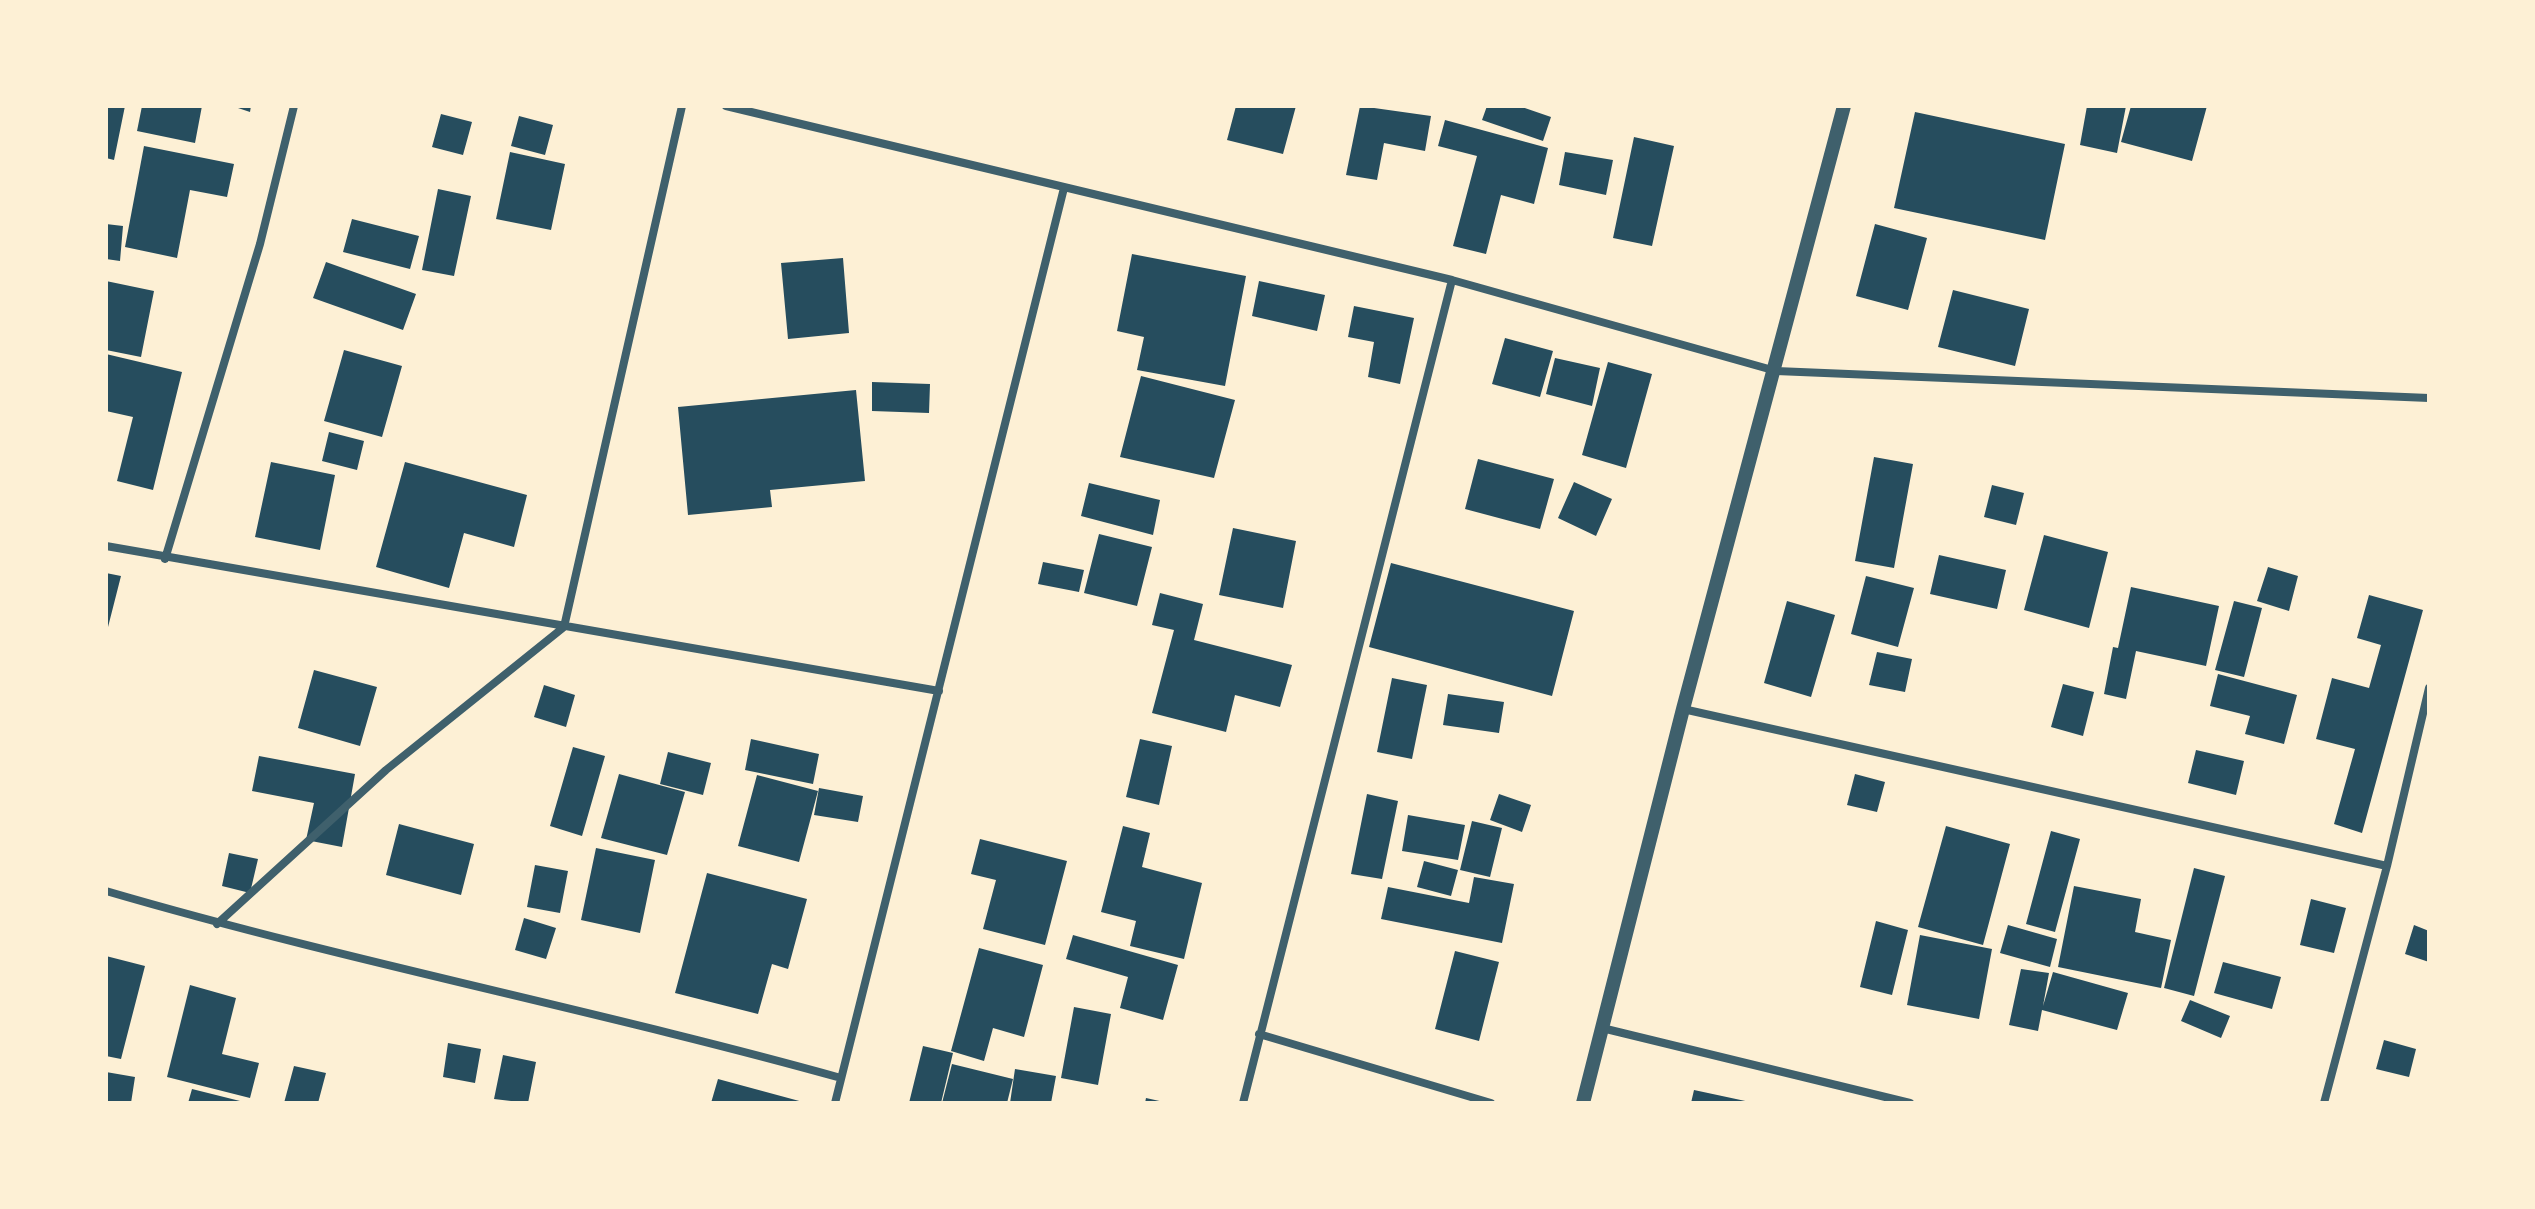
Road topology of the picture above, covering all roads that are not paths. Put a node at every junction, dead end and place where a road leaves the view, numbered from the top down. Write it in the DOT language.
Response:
graph roads {
  1 [pos="294,106"];
  2 [pos="682,106"];
  3 [pos="726,106"];
  4 [pos="1844,106"];
  5 [pos="1064,188"];
  6 [pos="1452,280"];
  7 [pos="1776,371"];
  8 [pos="2429,398"];
  9 [pos="106,546"];
  10 [pos="165,559"];
  11 [pos="564,627"];
  12 [pos="2429,688"];
  13 [pos="939,691"];
  14 [pos="1683,709"];
  15 [pos="2387,866"];
  16 [pos="106,891"];
  17 [pos="217,924"];
  18 [pos="1602,1028"];
  19 [pos="1259,1034"];
  20 [pos="841,1078"];
  21 [pos="835,1103"];
  22 [pos="1243,1103"];
  23 [pos="1491,1103"];
  24 [pos="1583,1103"];
  25 [pos="1910,1103"];
  26 [pos="2324,1103"];
  1 -- 10 [label="street"];
  2 -- 11 [label="street"];
  3 -- 5 [label="street"];
  4 -- 7 [label="street"];
  5 -- 6 [label="street"];
  5 -- 13 [label="street"];
  6 -- 7 [label="street"];
  6 -- 19 [label="street"];
  7 -- 8 [label="street"];
  7 -- 14 [label="street"];
  9 -- 10 [label="street"];
  10 -- 11 [label="street"];
  11 -- 13 [label="street"];
  11 -- 17 [label="street"];
  12 -- 15 [label="street"];
  13 -- 20 [label="street"];
  14 -- 15 [label="street"];
  14 -- 18 [label="street"];
  15 -- 26 [label="street"];
  16 -- 17 [label="street"];
  17 -- 20 [label="street"];
  18 -- 24 [label="street"];
  18 -- 25 [label="street"];
  19 -- 22 [label="street"];
  19 -- 23 [label="street"];
  20 -- 21 [label="street"];
}
